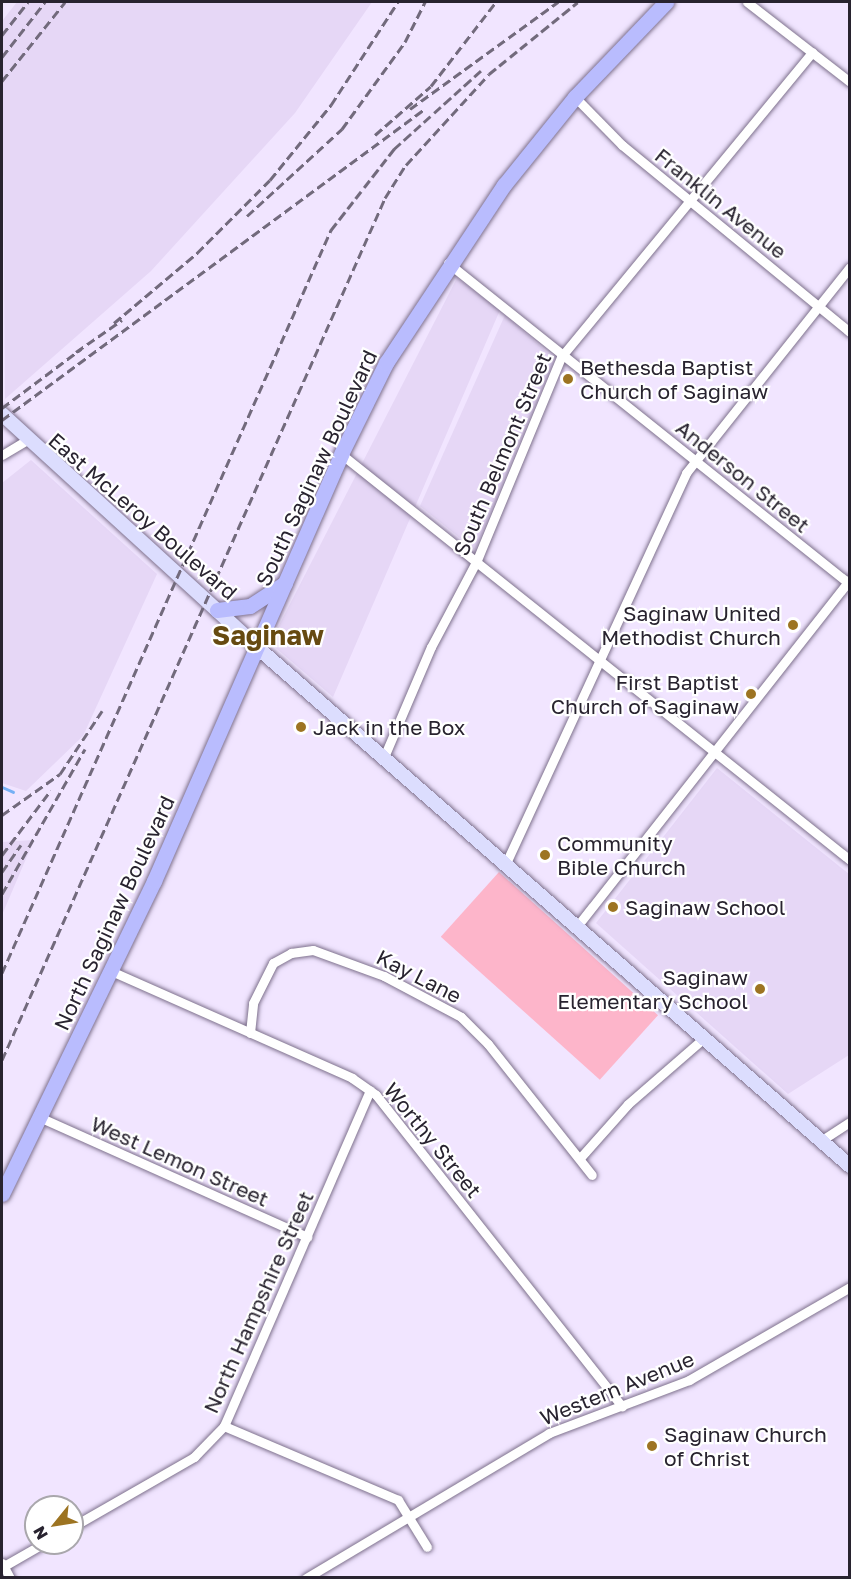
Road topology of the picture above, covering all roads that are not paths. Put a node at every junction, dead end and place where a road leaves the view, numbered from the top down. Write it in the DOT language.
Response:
graph roads {
  1 [pos="666,2"];
  2 [pos="747,2"];
  3 [pos="812,52"];
  4 [pos="849,82"];
  5 [pos="575,97"];
  6 [pos="692,204"];
  7 [pos="448,263"];
  8 [pos="849,267"];
  9 [pos="818,306"];
  10 [pos="849,332"];
  11 [pos="561,357"];
  12 [pos="2,414"];
  13 [pos="25,441"];
  14 [pos="341,454"];
  15 [pos="2,455"];
  16 [pos="695,458"];
  17 [pos="477,561"];
  18 [pos="848,580"];
  19 [pos="285,583"];
  20 [pos="217,610"];
  21 [pos="258,648"];
  22 [pos="603,661"];
  23 [pos="716,753"];
  24 [pos="384,757"];
  25 [pos="849,860"];
  26 [pos="506,863"];
  27 [pos="578,925"];
  28 [pos="111,971"];
  29 [pos="250,1033"];
  30 [pos="705,1037"];
  31 [pos="370,1090"];
  32 [pos="39,1118"];
  33 [pos="849,1122"];
  34 [pos="822,1140"];
  35 [pos="580,1158"];
  36 [pos="849,1166"];
  37 [pos="592,1175"];
  38 [pos="2,1194"];
  39 [pos="307,1237"];
  40 [pos="849,1287"];
  41 [pos="622,1407"];
  42 [pos="224,1426"];
  43 [pos="410,1516"];
  44 [pos="84,1520"];
  45 [pos="427,1547"];
  46 [pos="24,1554"];
  47 [pos="3,1565"];
  48 [pos="10,1578"];
  49 [pos="306,1578"];
  1 -- 5 [label="main road, South Saginaw Boulevard"];
  2 -- 3 [label="street"];
  3 -- 4 [label="street"];
  3 -- 6 [label="street, South Belmont Street"];
  5 -- 6 [label="street, Franklin Avenue"];
  5 -- 7 [label="main road, South Saginaw Boulevard"];
  6 -- 9 [label="street, Franklin Avenue"];
  6 -- 11 [label="street, South Belmont Street"];
  7 -- 11 [label="street, Anderson Street"];
  7 -- 14 [label="main road, South Saginaw Boulevard"];
  8 -- 9 [label="street"];
  9 -- 10 [label="street, Franklin Avenue"];
  9 -- 16 [label="street"];
  11 -- 16 [label="street, Anderson Street"];
  11 -- 17 [label="street, South Belmont Street"];
  12 -- 13 [label="main road, East McLeroy Boulevard"];
  13 -- 15 [label="street"];
  13 -- 20 [label="main road, East McLeroy Boulevard"];
  14 -- 17 [label="street"];
  14 -- 19 [label="main road, South Saginaw Boulevard"];
  16 -- 18 [label="street, Anderson Street"];
  16 -- 22 [label="street"];
  17 -- 22 [label="street"];
  17 -- 24 [label="street, South Belmont Street"];
  18 -- 23 [label="street"];
  19 -- 20 [label="main road"];
  19 -- 21 [label="main road, South Saginaw Boulevard"];
  20 -- 21 [label="main road, East McLeroy Boulevard"];
  21 -- 24 [label="main road, East McLeroy Boulevard"];
  21 -- 28 [label="main road, North Saginaw Boulevard"];
  22 -- 23 [label="street"];
  22 -- 26 [label="street"];
  23 -- 25 [label="street"];
  23 -- 27 [label="street"];
  24 -- 26 [label="main road, East McLeroy Boulevard"];
  26 -- 27 [label="main road, East McLeroy Boulevard"];
  27 -- 30 [label="main road, East McLeroy Boulevard"];
  28 -- 29 [label="street, Worthy Street"];
  28 -- 32 [label="main road, North Saginaw Boulevard"];
  29 -- 31 [label="street, Worthy Street"];
  29 -- 35 [label="street, Kay Lane"];
  30 -- 34 [label="main road, East McLeroy Boulevard"];
  30 -- 35 [label="street"];
  31 -- 39 [label="street, North Hampshire Street"];
  31 -- 41 [label="street, Worthy Street"];
  32 -- 38 [label="main road, North Saginaw Boulevard"];
  32 -- 39 [label="street, West Lemon Street"];
  33 -- 34 [label="street"];
  34 -- 36 [label="main road, East McLeroy Boulevard"];
  35 -- 37 [label="street, Kay Lane"];
  39 -- 42 [label="street, North Hampshire Street"];
  40 -- 41 [label="street, Western Avenue"];
  41 -- 43 [label="street, Western Avenue"];
  42 -- 43 [label="street"];
  42 -- 44 [label="street, North Hampshire Street"];
  43 -- 45 [label="street"];
  43 -- 49 [label="street, Western Avenue"];
  46 -- 47 [label="street"];
  47 -- 48 [label="street"];
}
